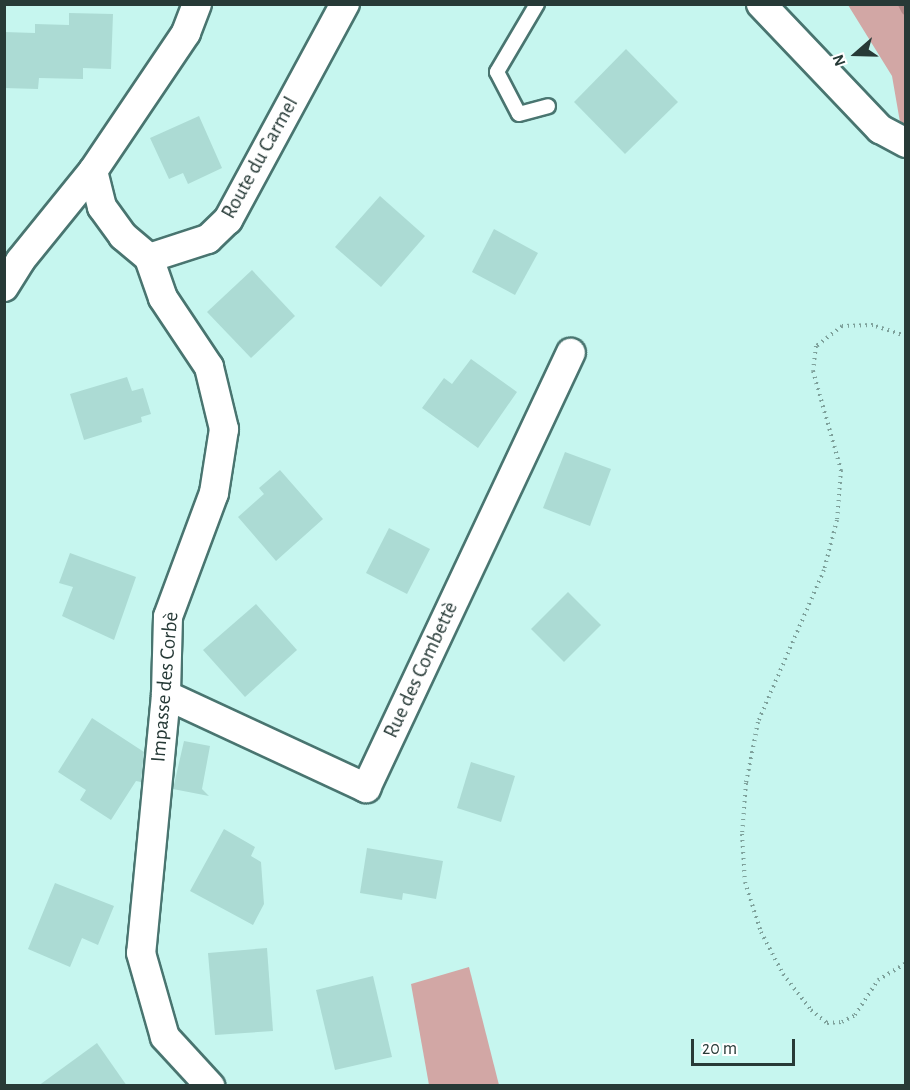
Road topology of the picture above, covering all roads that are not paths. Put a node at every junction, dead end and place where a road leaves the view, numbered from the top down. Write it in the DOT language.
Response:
graph roads {
  1 [pos="197,4"];
  2 [pos="345,4"];
  3 [pos="537,4"];
  4 [pos="761,4"];
  5 [pos="548,106"];
  6 [pos="906,143"];
  7 [pos="93,171"];
  8 [pos="149,258"];
  9 [pos="4,287"];
  10 [pos="571,353"];
  11 [pos="166,695"];
  12 [pos="210,1086"];
  1 -- 7 [label="street"];
  2 -- 8 [label="street, Route du Carmel"];
  3 -- 5 [label="lane"];
  4 -- 6 [label="street"];
  7 -- 8 [label="street"];
  7 -- 9 [label="street"];
  8 -- 11 [label="street, Impasse des Corbè"];
  10 -- 11 [label="street, Rue des Combettè"];
  11 -- 12 [label="street, Impasse des Corbè"];
}
